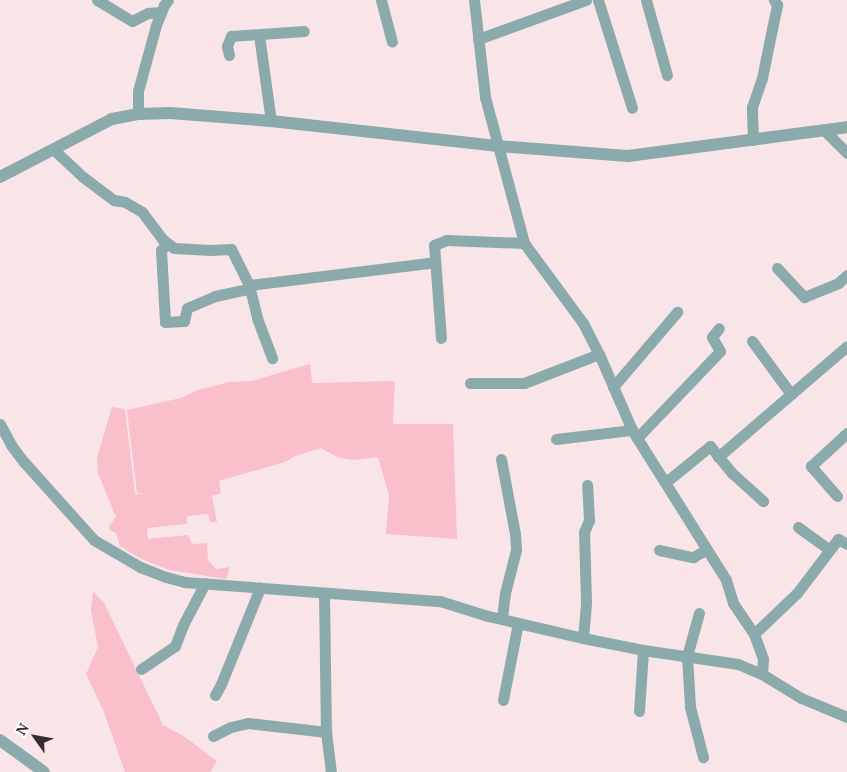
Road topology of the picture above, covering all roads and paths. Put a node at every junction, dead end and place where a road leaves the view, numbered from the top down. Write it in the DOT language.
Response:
graph roads {
  1 [pos="97,0"];
  2 [pos="168,0"];
  3 [pos="381,0"];
  4 [pos="474,0"];
  5 [pos="586,0"];
  6 [pos="598,0"];
  7 [pos="646,0"];
  8 [pos="774,0"];
  9 [pos="161,12"];
  10 [pos="304,31"];
  11 [pos="260,34"];
  12 [pos="478,39"];
  13 [pos="392,42"];
  14 [pos="229,55"];
  15 [pos="667,74"];
  16 [pos="632,108"];
  17 [pos="138,114"];
  18 [pos="271,121"];
  19 [pos="847,127"];
  20 [pos="825,131"];
  21 [pos="753,140"];
  22 [pos="497,146"];
  23 [pos="53,150"];
  24 [pos="847,153"];
  25 [pos="0,177"];
  26 [pos="524,243"];
  27 [pos="167,244"];
  28 [pos="435,262"];
  29 [pos="777,268"];
  30 [pos="847,276"];
  31 [pos="249,287"];
  32 [pos="678,312"];
  33 [pos="719,328"];
  34 [pos="441,338"];
  35 [pos="752,341"];
  36 [pos="847,346"];
  37 [pos="599,354"];
  38 [pos="272,358"];
  39 [pos="470,383"];
  40 [pos="613,387"];
  41 [pos="791,394"];
  42 [pos="0,424"];
  43 [pos="847,433"];
  44 [pos="635,434"];
  45 [pos="556,439"];
  46 [pos="718,457"];
  47 [pos="501,459"];
  48 [pos="666,482"];
  49 [pos="587,485"];
  50 [pos="837,496"];
  51 [pos="763,501"];
  52 [pos="798,526"];
  53 [pos="847,544"];
  54 [pos="659,550"];
  55 [pos="706,550"];
  56 [pos="830,550"];
  57 [pos="205,583"];
  58 [pos="260,588"];
  59 [pos="324,593"];
  60 [pos="699,613"];
  61 [pos="502,619"];
  62 [pos="518,623"];
  63 [pos="754,634"];
  64 [pos="583,638"];
  65 [pos="643,650"];
  66 [pos="688,656"];
  67 [pos="141,669"];
  68 [pos="762,674"];
  69 [pos="214,695"];
  70 [pos="503,700"];
  71 [pos="639,711"];
  72 [pos="847,717"];
  73 [pos="326,732"];
  74 [pos="213,736"];
  75 [pos="0,740"];
  76 [pos="703,757"];
  77 [pos="44,772"];
  78 [pos="331,772"];
  1 -- 9 [label="street"];
  2 -- 9 [label="street"];
  3 -- 13 [label="street"];
  4 -- 12 [label="street"];
  5 -- 12 [label="street"];
  6 -- 16 [label="street"];
  7 -- 15 [label="street"];
  8 -- 21 [label="street"];
  9 -- 17 [label="street"];
  10 -- 11 [label="street"];
  11 -- 14 [label="street"];
  11 -- 18 [label="street"];
  12 -- 22 [label="street"];
  17 -- 18 [label="street"];
  17 -- 23 [label="street"];
  18 -- 22 [label="street"];
  19 -- 20 [label="street"];
  20 -- 21 [label="street"];
  20 -- 24 [label="street"];
  21 -- 22 [label="street"];
  22 -- 26 [label="street"];
  23 -- 25 [label="street"];
  23 -- 27 [label="street"];
  26 -- 28 [label="street"];
  26 -- 37 [label="street"];
  27 -- 31 [label="street"];
  27 -- 31 [label="street"];
  28 -- 31 [label="street"];
  28 -- 34 [label="street"];
  29 -- 30 [label="street"];
  31 -- 38 [label="street"];
  32 -- 40 [label="street"];
  33 -- 44 [label="street"];
  35 -- 41 [label="street"];
  36 -- 41 [label="street"];
  37 -- 39 [label="street"];
  37 -- 40 [label="street"];
  40 -- 44 [label="street"];
  41 -- 46 [label="street"];
  42 -- 57 [label="street"];
  43 -- 50 [label="street"];
  44 -- 45 [label="street"];
  44 -- 48 [label="street"];
  46 -- 48 [label="street"];
  46 -- 51 [label="street"];
  47 -- 61 [label="street"];
  48 -- 55 [label="street"];
  49 -- 64 [label="street"];
  52 -- 56 [label="street"];
  53 -- 56 [label="street"];
  54 -- 55 [label="street"];
  55 -- 63 [label="street"];
  56 -- 63 [label="street"];
  57 -- 58 [label="street"];
  57 -- 67 [label="street"];
  58 -- 59 [label="street"];
  58 -- 69 [label="street"];
  59 -- 61 [label="street"];
  59 -- 73 [label="street"];
  60 -- 66 [label="street"];
  61 -- 62 [label="street"];
  62 -- 64 [label="street"];
  62 -- 70 [label="street"];
  63 -- 68 [label="street"];
  64 -- 65 [label="street"];
  65 -- 66 [label="street"];
  65 -- 71 [label="street"];
  66 -- 68 [label="street"];
  66 -- 76 [label="street"];
  68 -- 72 [label="street"];
  73 -- 74 [label="street"];
  73 -- 78 [label="street"];
  75 -- 77 [label="street"];
}
